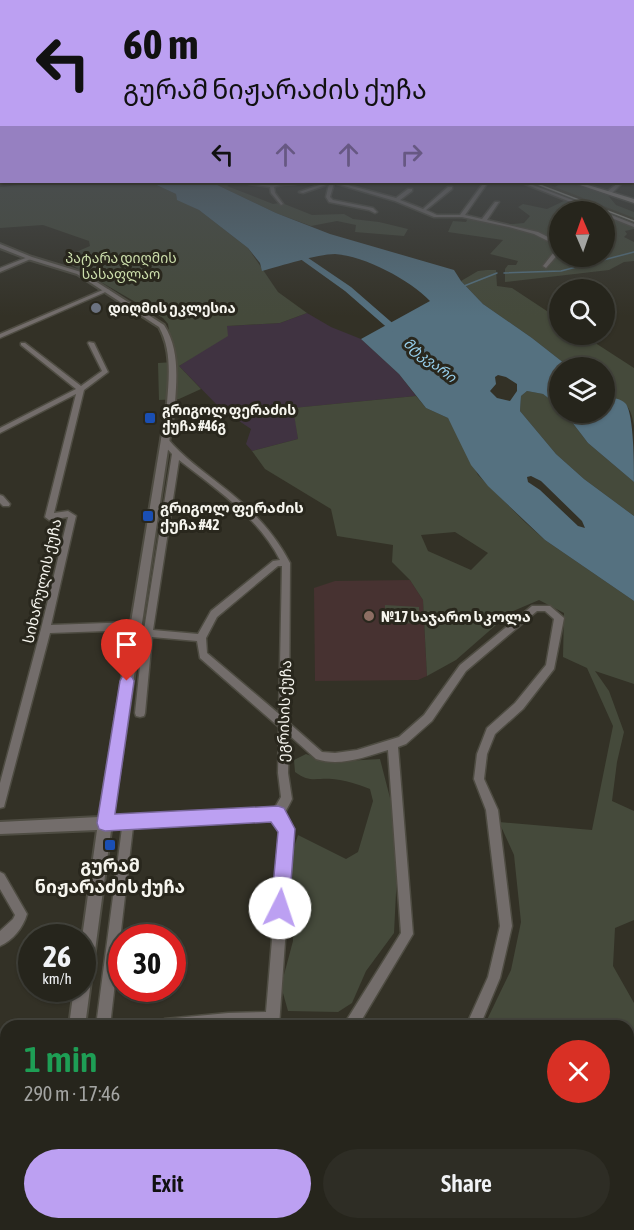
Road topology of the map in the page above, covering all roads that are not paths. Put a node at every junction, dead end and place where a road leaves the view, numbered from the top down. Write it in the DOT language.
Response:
graph roads {
  1 [pos="279,201"];
  2 [pos="335,201"];
  3 [pos="402,201"];
  4 [pos="434,201"];
  5 [pos="473,201"];
  6 [pos="497,203"];
  7 [pos="281,204"];
  8 [pos="424,210"];
  9 [pos="375,212"];
  10 [pos="462,216"];
  11 [pos="615,217"];
  12 [pos="484,220"];
  13 [pos="634,225"];
  14 [pos="0,246"];
  15 [pos="30,258"];
  16 [pos="546,266"];
  17 [pos="0,270"];
  18 [pos="107,290"];
  19 [pos="1,334"];
  20 [pos="91,343"];
  21 [pos="23,344"];
  22 [pos="81,389"];
  23 [pos="0,431"];
  24 [pos="164,440"];
  25 [pos="176,454"];
  26 [pos="286,563"];
  27 [pos="46,629"];
  28 [pos="135,630"];
  29 [pos="148,633"];
  30 [pos="201,639"];
  31 [pos="140,713"];
  32 [pos="285,725"];
  33 [pos="393,746"];
  34 [pos="0,803"];
  35 [pos="278,814"];
  36 [pos="128,821"];
  37 [pos="105,823"];
  38 [pos="0,828"];
  39 [pos="0,879"];
  40 [pos="91,924"];
  41 [pos="0,940"];
  42 [pos="80,1002"];
  43 [pos="78,1020"];
  44 [pos="105,1020"];
  45 [pos="272,1020"];
  46 [pos="354,1020"];
  47 [pos="476,1020"];
  1 -- 7 [label="street"];
  2 -- 9 [label="street"];
  3 -- 8 [label="street"];
  4 -- 8 [label="street"];
  5 -- 10 [label="street"];
  6 -- 12 [label="street"];
  8 -- 10 [label="street"];
  10 -- 12 [label="street"];
  11 -- 13 [label="street"];
  12 -- 16 [label="street"];
  14 -- 15 [label="street"];
  15 -- 17 [label="street"];
  15 -- 18 [label="street"];
  18 -- 19 [label="street"];
  18 -- 24 [label="street"];
  20 -- 22 [label="street"];
  21 -- 22 [label="street"];
  22 -- 23 [label="street"];
  22 -- 27 [label="street, სიხარულის ქუჩა"];
  24 -- 25 [label="street, ეგრისის ქუჩა"];
  24 -- 28 [label="street"];
  25 -- 26 [label="street, ეგრისის ქუჩა"];
  25 -- 29 [label="street"];
  26 -- 30 [label="street"];
  26 -- 32 [label="street, ეგრისის ქუჩა"];
  27 -- 28 [label="street"];
  27 -- 34 [label="street, სიხარულის ქუჩა"];
  28 -- 29 [label="street"];
  28 -- 37 [label="street"];
  29 -- 30 [label="street"];
  29 -- 31 [label="street"];
  30 -- 32 [label="street"];
  32 -- 33 [label="street"];
  32 -- 35 [label="street, ეგრისის ქუჩა"];
  33 -- 46 [label="street"];
  33 -- 47 [label="street"];
  35 -- 36 [label="street"];
  35 -- 45 [label="street"];
  36 -- 37 [label="street"];
  36 -- 44 [label="street"];
  37 -- 38 [label="street"];
  37 -- 40 [label="street"];
  39 -- 41 [label="street"];
  42 -- 43 [label="street"];
}
